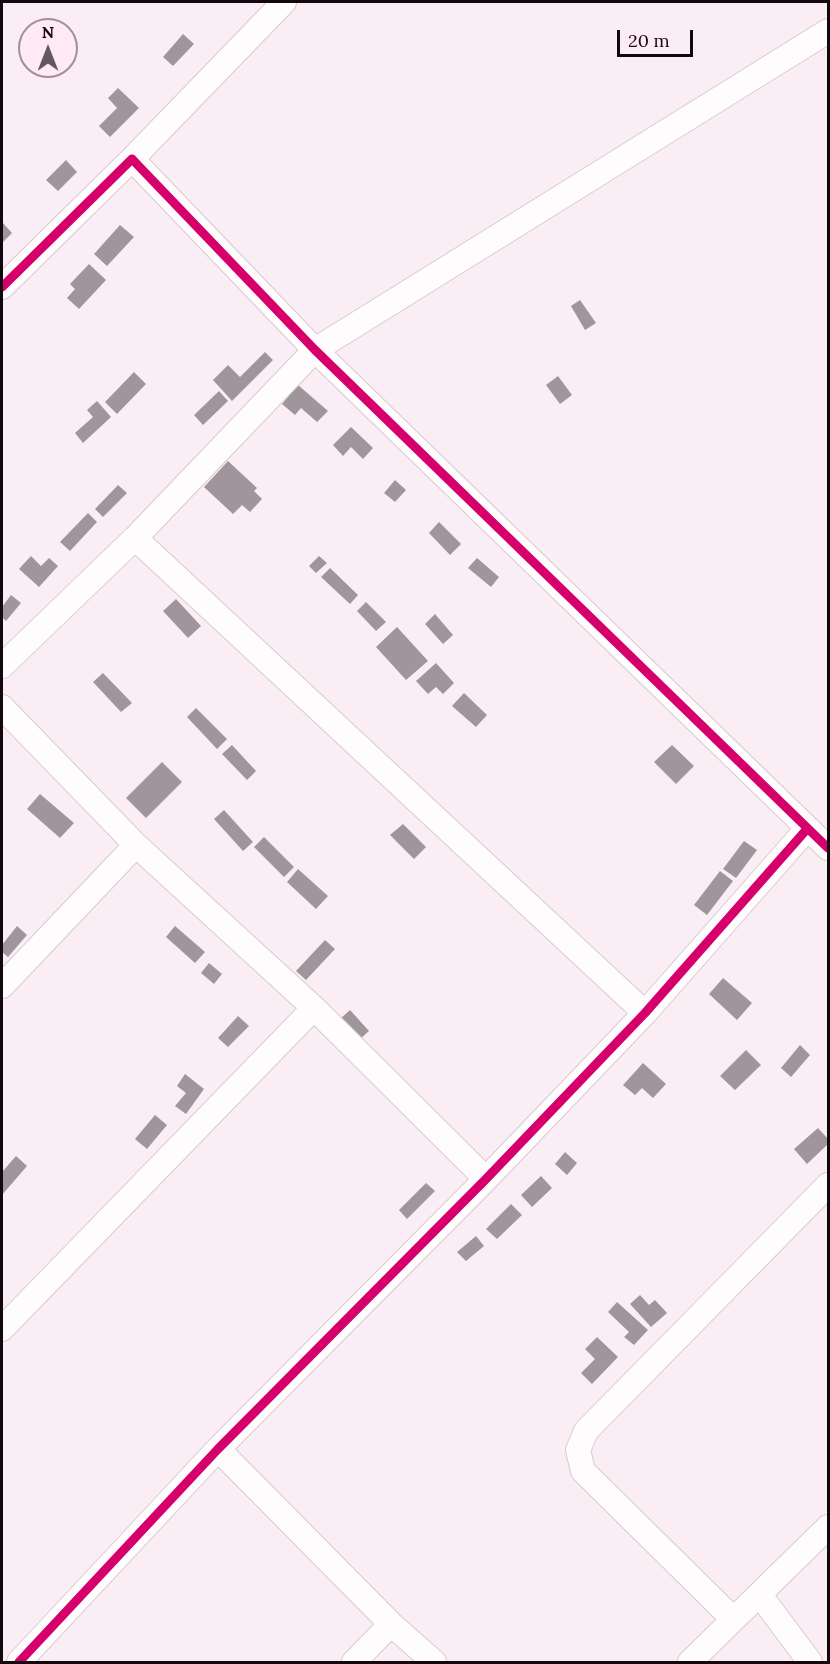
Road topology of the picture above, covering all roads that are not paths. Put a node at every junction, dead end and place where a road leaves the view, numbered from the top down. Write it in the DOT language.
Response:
graph roads {
  1 [pos="284,2"];
  2 [pos="828,31"];
  3 [pos="132,159"];
  4 [pos="2,287"];
  5 [pos="315,350"];
  6 [pos="135,538"];
  7 [pos="2,666"];
  8 [pos="2,707"];
  9 [pos="807,829"];
  10 [pos="136,844"];
  11 [pos="828,849"];
  12 [pos="2,986"];
  13 [pos="314,1008"];
  14 [pos="645,1013"];
  15 [pos="486,1179"];
  16 [pos="828,1185"];
  17 [pos="2,1329"];
  18 [pos="218,1449"];
  19 [pos="828,1527"];
  20 [pos="760,1595"];
  21 [pos="733,1619"];
  22 [pos="391,1624"];
  23 [pos="19,1662"];
  24 [pos="354,1662"];
  25 [pos="434,1662"];
  26 [pos="690,1662"];
  27 [pos="810,1662"];
  1 -- 3 [label="street"];
  2 -- 5 [label="street"];
  3 -- 4 [label="street"];
  3 -- 5 [label="street"];
  5 -- 6 [label="street"];
  5 -- 9 [label="street"];
  6 -- 7 [label="street"];
  6 -- 14 [label="street"];
  8 -- 10 [label="street"];
  9 -- 11 [label="street"];
  9 -- 14 [label="street"];
  10 -- 12 [label="street"];
  10 -- 13 [label="street"];
  13 -- 15 [label="street"];
  13 -- 17 [label="street"];
  14 -- 15 [label="street"];
  15 -- 18 [label="street"];
  16 -- 21 [label="street"];
  18 -- 22 [label="street"];
  18 -- 23 [label="street"];
  19 -- 20 [label="street"];
  20 -- 21 [label="street"];
  20 -- 27 [label="street"];
  21 -- 26 [label="street"];
  22 -- 24 [label="street"];
  22 -- 25 [label="street"];
}
